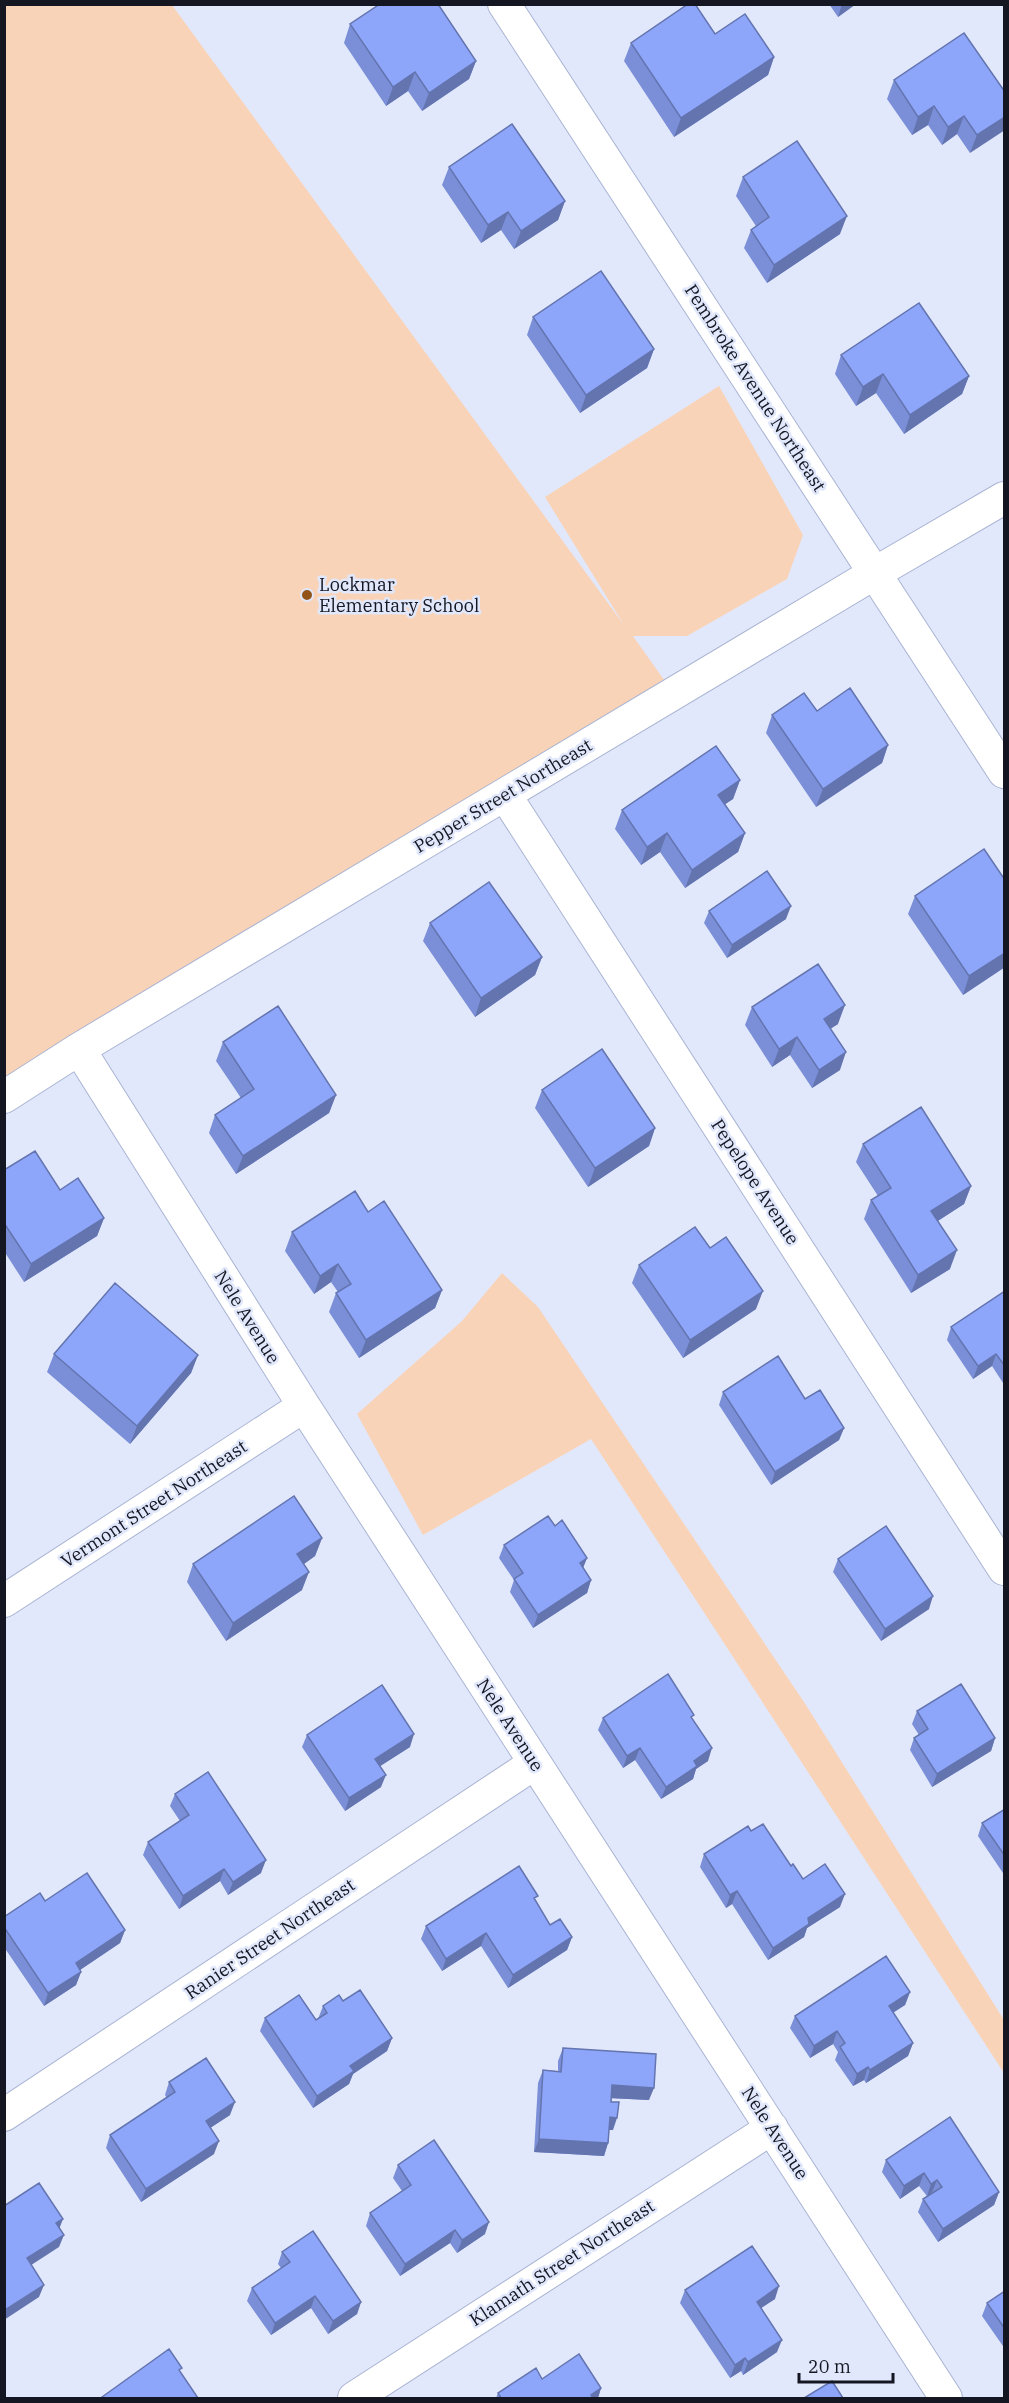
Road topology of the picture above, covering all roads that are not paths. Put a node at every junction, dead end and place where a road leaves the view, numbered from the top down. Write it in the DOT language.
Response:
graph roads {
  1 [pos="504,4"];
  2 [pos="1005,498"];
  3 [pos="875,573"];
  4 [pos="1005,772"];
  5 [pos="505,795"];
  6 [pos="79,1049"];
  7 [pos="4,1097"];
  8 [pos="304,1406"];
  9 [pos="1005,1569"];
  10 [pos="4,1601"];
  11 [pos="535,1763"];
  12 [pos="4,2115"];
  13 [pos="771,2128"];
  14 [pos="354,2398"];
  15 [pos="946,2398"];
  1 -- 3 [label="street, Pembroke Avenue Northeast"];
  2 -- 3 [label="street, Pepper Street Northeast"];
  3 -- 4 [label="street, Pembroke Avenue Northeast"];
  3 -- 5 [label="street, Pepper Street Northeast"];
  5 -- 6 [label="street, Pepper Street Northeast"];
  5 -- 9 [label="street, Pepelope Avenue"];
  6 -- 7 [label="street, Pepper Street Northeast"];
  6 -- 8 [label="street, Nele Avenue"];
  8 -- 10 [label="street, Vermont Street Northeast"];
  8 -- 11 [label="street, Nele Avenue"];
  11 -- 12 [label="street, Ranier Street Northeast"];
  11 -- 13 [label="street, Nele Avenue"];
  13 -- 14 [label="street, Klamath Street Northeast"];
  13 -- 15 [label="street, Nele Avenue"];
}
